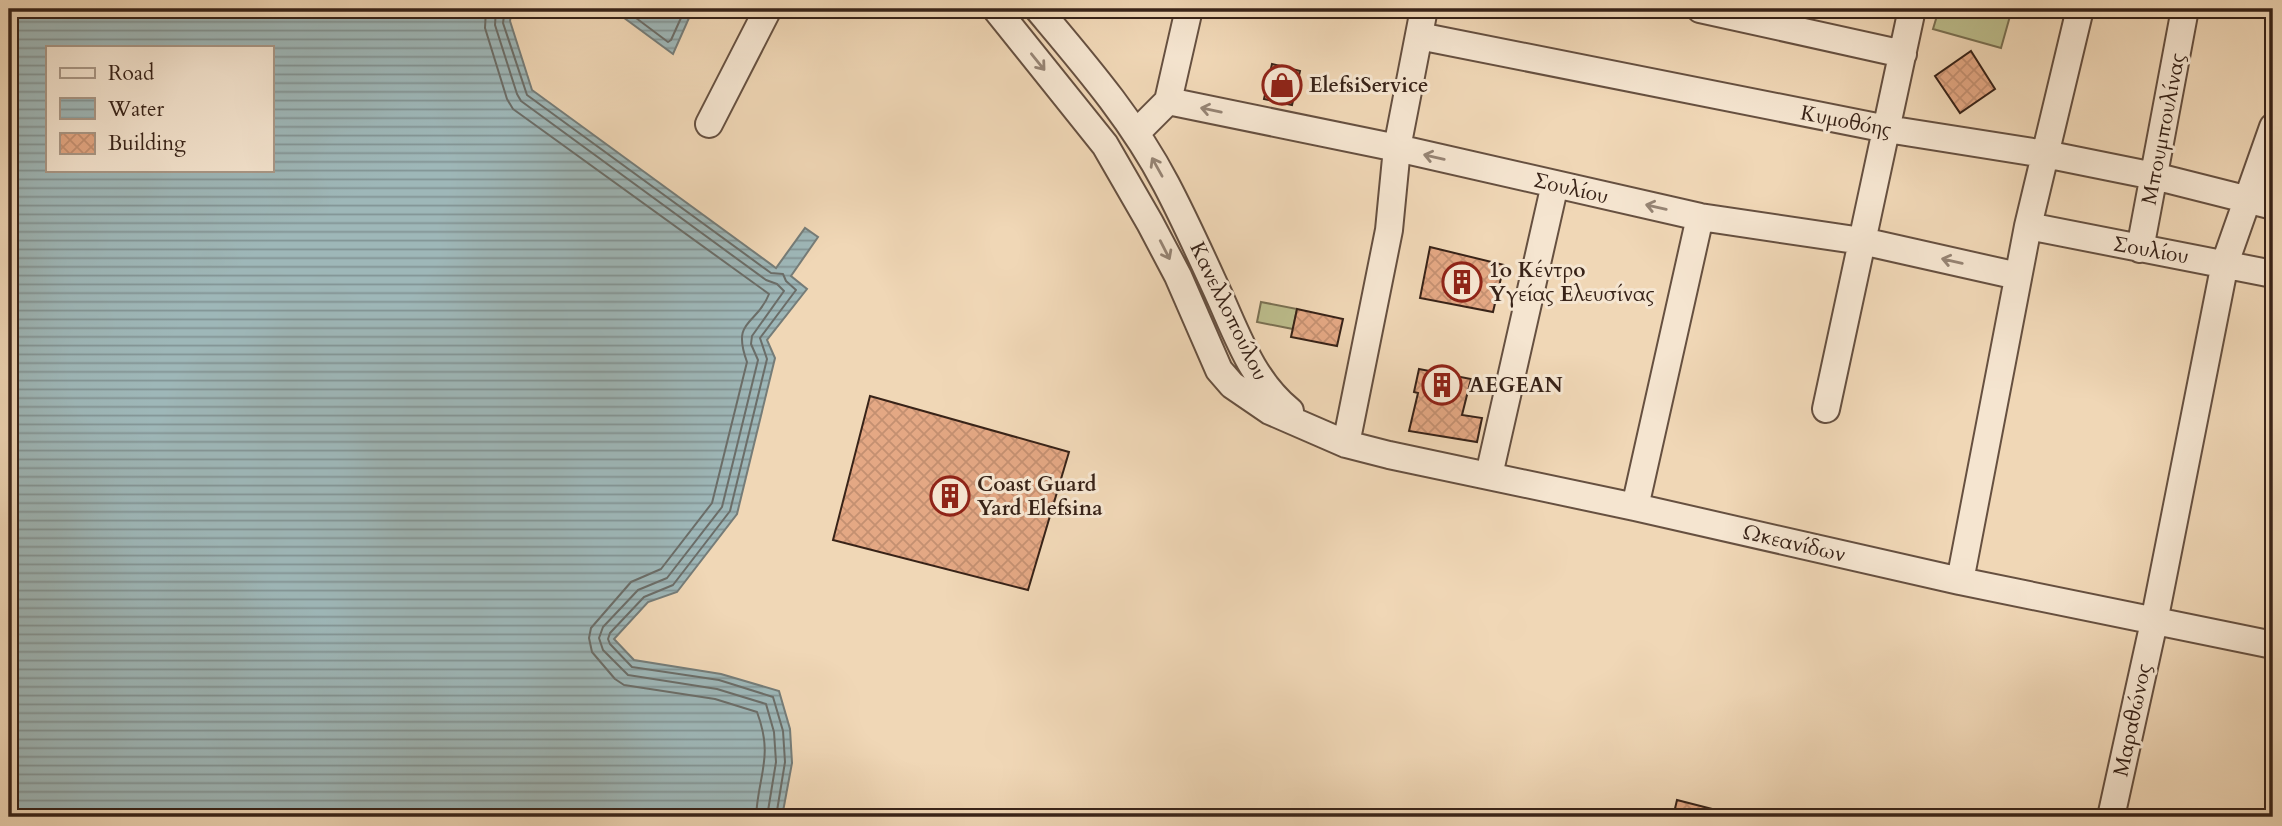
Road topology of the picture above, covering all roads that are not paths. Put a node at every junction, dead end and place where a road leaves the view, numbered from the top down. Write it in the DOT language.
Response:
graph roads {
  1 [pos="768,9"];
  2 [pos="996,9"];
  3 [pos="1038,9"];
  4 [pos="1189,9"];
  5 [pos="1424,9"];
  6 [pos="1700,9"];
  7 [pos="1912,9"];
  8 [pos="2080,9"];
  9 [pos="2186,9"];
  10 [pos="1419,36"];
  11 [pos="1903,54"];
  12 [pos="1168,102"];
  13 [pos="709,124"];
  14 [pos="2273,127"];
  15 [pos="1887,129"];
  16 [pos="1137,132"];
  17 [pos="1397,148"];
  18 [pos="2045,154"];
  19 [pos="2154,176"];
  20 [pos="1555,184"];
  21 [pos="2247,201"];
  22 [pos="2273,206"];
  23 [pos="1700,217"];
  24 [pos="2028,226"];
  25 [pos="1862,241"];
  26 [pos="2140,249"];
  27 [pos="2225,263"];
  28 [pos="2273,274"];
  29 [pos="2018,276"];
  30 [pos="1826,409"];
  31 [pos="1316,432"];
  32 [pos="1346,444"];
  33 [pos="1489,475"];
  34 [pos="1635,507"];
  35 [pos="1960,581"];
  36 [pos="2154,622"];
  37 [pos="2273,645"];
  38 [pos="2111,817"];
  1 -- 13 [label="street"];
  2 -- 31 [label="street, Κανελλοπούλου, one-way"];
  3 -- 16 [label="street, Κανελλοπούλου"];
  4 -- 12 [label="street"];
  5 -- 10 [label="street"];
  6 -- 11 [label="street"];
  7 -- 11 [label="street"];
  8 -- 18 [label="street"];
  9 -- 19 [label="street, Μπουμπουλίνας"];
  10 -- 15 [label="street, Κυμοθόης"];
  10 -- 17 [label="street"];
  11 -- 15 [label="street"];
  12 -- 16 [label="street"];
  17 -- 12 [label="street, Σουλίου, one-way"];
  14 -- 21 [label="street, Μαραθώνος"];
  15 -- 18 [label="street, Κυμοθόης"];
  15 -- 25 [label="street"];
  31 -- 16 [label="street, Κανελλοπούλου, one-way"];
  20 -- 17 [label="street, Σουλίου, one-way"];
  17 -- 32 [label="street"];
  18 -- 19 [label="street, Κυμοθόης"];
  18 -- 24 [label="street"];
  19 -- 21 [label="street, Κυμοθόης"];
  19 -- 26 [label="street, Μπουμπουλίνας"];
  23 -- 20 [label="street, Σουλίου, one-way"];
  20 -- 33 [label="street"];
  21 -- 22 [label="street, Κυμοθόης"];
  21 -- 27 [label="street, Μαραθώνος"];
  23 -- 25 [label="street, Σουλίου"];
  23 -- 34 [label="street"];
  24 -- 26 [label="street, Σουλίου"];
  24 -- 29 [label="street"];
  29 -- 25 [label="street, Σουλίου, one-way"];
  25 -- 30 [label="street"];
  26 -- 27 [label="street, Σουλίου"];
  27 -- 28 [label="street, Σουλίου"];
  27 -- 36 [label="street, Μαραθώνος"];
  29 -- 35 [label="street"];
  31 -- 32 [label="street, Ωκεανίδων"];
  32 -- 33 [label="street, Ωκεανίδων"];
  33 -- 34 [label="street, Ωκεανίδων"];
  34 -- 35 [label="street, Ωκεανίδων"];
  35 -- 36 [label="street, Ωκεανίδων"];
  36 -- 37 [label="street, Ωκεανίδων"];
  36 -- 38 [label="street, Μαραθώνος"];
}
